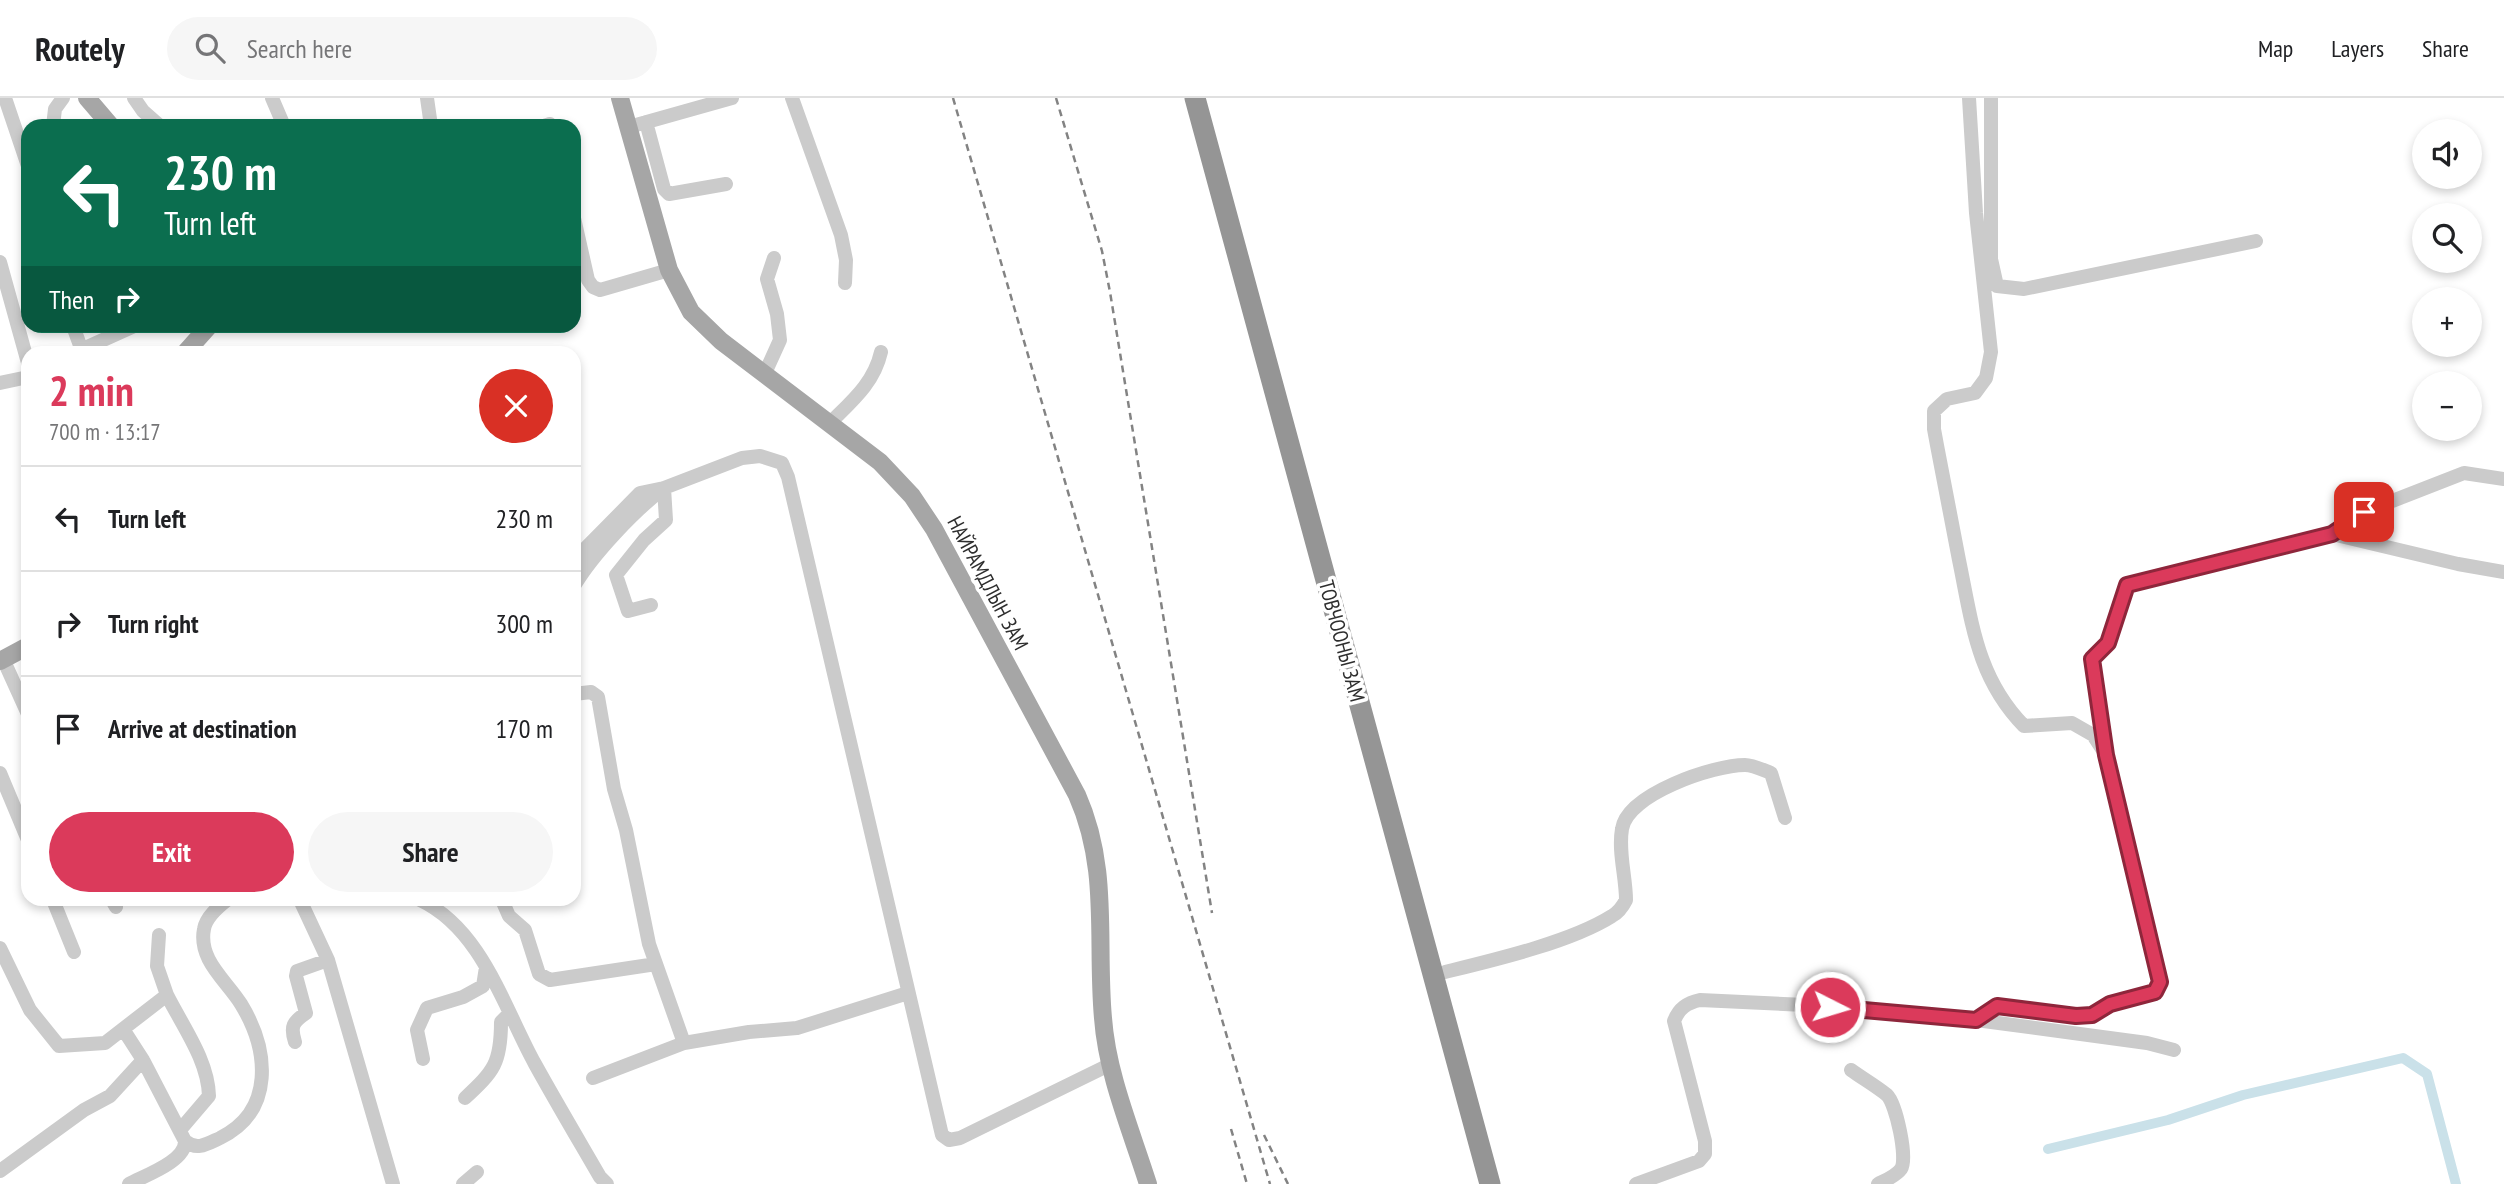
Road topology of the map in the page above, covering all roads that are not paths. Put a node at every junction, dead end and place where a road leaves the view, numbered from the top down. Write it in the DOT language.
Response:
graph roads {
  1 [pos="5,98"];
  2 [pos="63,98"];
  3 [pos="87,98"];
  4 [pos="134,98"];
  5 [pos="272,98"];
  6 [pos="427,98"];
  7 [pos="620,98"];
  8 [pos="792,98"];
  9 [pos="1195,98"];
  10 [pos="1208,98"];
  11 [pos="1969,98"];
  12 [pos="1991,98"];
  13 [pos="729,99"];
  14 [pos="53,119"];
  15 [pos="105,119"];
  16 [pos="152,119"];
  17 [pos="281,119"];
  18 [pos="430,119"];
  19 [pos="637,124"];
  20 [pos="21,145"];
  21 [pos="726,184"];
  22 [pos="2256,241"];
  23 [pos="581,249"];
  24 [pos="774,257"];
  25 [pos="0,262"];
  26 [pos="668,270"];
  27 [pos="845,283"];
  28 [pos="109,333"];
  29 [pos="23,346"];
  30 [pos="85,346"];
  31 [pos="881,352"];
  32 [pos="765,373"];
  33 [pos="21,377"];
  34 [pos="1,378"];
  35 [pos="830,423"];
  36 [pos="2504,479"];
  37 [pos="664,488"];
  38 [pos="2332,534"];
  39 [pos="581,553"];
  40 [pos="2504,572"];
  41 [pos="581,574"];
  42 [pos="652,605"];
  43 [pos="21,650"];
  44 [pos="1,660"];
  45 [pos="581,694"];
  46 [pos="21,700"];
  47 [pos="2106,755"];
  48 [pos="0,773"];
  49 [pos="1785,818"];
  50 [pos="21,823"];
  51 [pos="55,906"];
  52 [pos="221,906"];
  53 [pos="303,906"];
  54 [pos="430,906"];
  55 [pos="505,906"];
  56 [pos="159,935"];
  57 [pos="0,948"];
  58 [pos="74,952"];
  59 [pos="328,960"];
  60 [pos="656,964"];
  61 [pos="485,967"];
  62 [pos="1445,972"];
  63 [pos="908,993"];
  64 [pos="167,995"];
  65 [pos="509,1014"];
  66 [pos="1976,1020"];
  67 [pos="123,1029"];
  68 [pos="295,1042"];
  69 [pos="684,1043"];
  70 [pos="2174,1050"];
  71 [pos="423,1059"];
  72 [pos="143,1060"];
  73 [pos="1111,1065"];
  74 [pos="1850,1070"];
  75 [pos="593,1078"];
  76 [pos="465,1098"];
  77 [pos="183,1135"];
  78 [pos="0,1171"];
  79 [pos="477,1172"];
  80 [pos="129,1184"];
  81 [pos="393,1184"];
  82 [pos="463,1184"];
  83 [pos="607,1184"];
  84 [pos="1148,1184"];
  85 [pos="1489,1184"];
  86 [pos="1503,1184"];
  87 [pos="1636,1184"];
  88 [pos="1878,1184"];
  1 -- 20 [label="street"];
  2 -- 14 [label="street"];
  3 -- 15 [label="main road"];
  4 -- 16 [label="street"];
  5 -- 17 [label="street"];
  6 -- 18 [label="street"];
  7 -- 19 [label="main road, НАЙРАМДЛЫН ЗАМ"];
  8 -- 27 [label="street"];
  9 -- 85 [label="highway, ТОВЧООНЫ ЗАМ"];
  10 -- 62 [label="highway, ТОВЧООНЫ ЗАМ"];
  11 -- 47 [label="street"];
  12 -- 22 [label="street"];
  13 -- 19 [label="street"];
  19 -- 21 [label="street"];
  19 -- 26 [label="main road, НАЙРАМДЛЫН ЗАМ"];
  23 -- 26 [label="street"];
  24 -- 32 [label="street"];
  25 -- 29 [label="street"];
  26 -- 32 [label="main road, НАЙРАМДЛЫН ЗАМ"];
  28 -- 30 [label="street"];
  31 -- 35 [label="street"];
  32 -- 35 [label="main road, НАЙРАМДЛЫН ЗАМ"];
  33 -- 34 [label="street"];
  35 -- 73 [label="main road, НАЙРАМДЛЫН ЗАМ"];
  36 -- 38 [label="street"];
  37 -- 39 [label="street"];
  37 -- 41 [label="street"];
  37 -- 42 [label="street"];
  37 -- 63 [label="street"];
  38 -- 40 [label="street"];
  38 -- 47 [label="street"];
  43 -- 44 [label="main road"];
  44 -- 46 [label="street"];
  45 -- 60 [label="street"];
  47 -- 66 [label="street"];
  48 -- 50 [label="street"];
  49 -- 62 [label="street"];
  51 -- 58 [label="street"];
  52 -- 77 [label="street"];
  53 -- 59 [label="street"];
  54 -- 61 [label="street"];
  55 -- 60 [label="street"];
  56 -- 64 [label="street"];
  57 -- 67 [label="street"];
  59 -- 68 [label="street"];
  59 -- 81 [label="street"];
  60 -- 69 [label="street"];
  61 -- 65 [label="street"];
  61 -- 71 [label="street"];
  62 -- 86 [label="highway, ТОВЧООНЫ ЗАМ"];
  63 -- 69 [label="street"];
  63 -- 73 [label="street"];
  64 -- 67 [label="street"];
  64 -- 77 [label="street"];
  65 -- 76 [label="street"];
  65 -- 83 [label="street"];
  66 -- 70 [label="street"];
  66 -- 87 [label="street"];
  67 -- 72 [label="street"];
  69 -- 75 [label="street"];
  72 -- 77 [label="street"];
  72 -- 78 [label="street"];
  73 -- 84 [label="main road, НАЙРАМДЛЫН ЗАМ"];
  74 -- 88 [label="street"];
  77 -- 80 [label="street"];
  79 -- 82 [label="street"];
}
